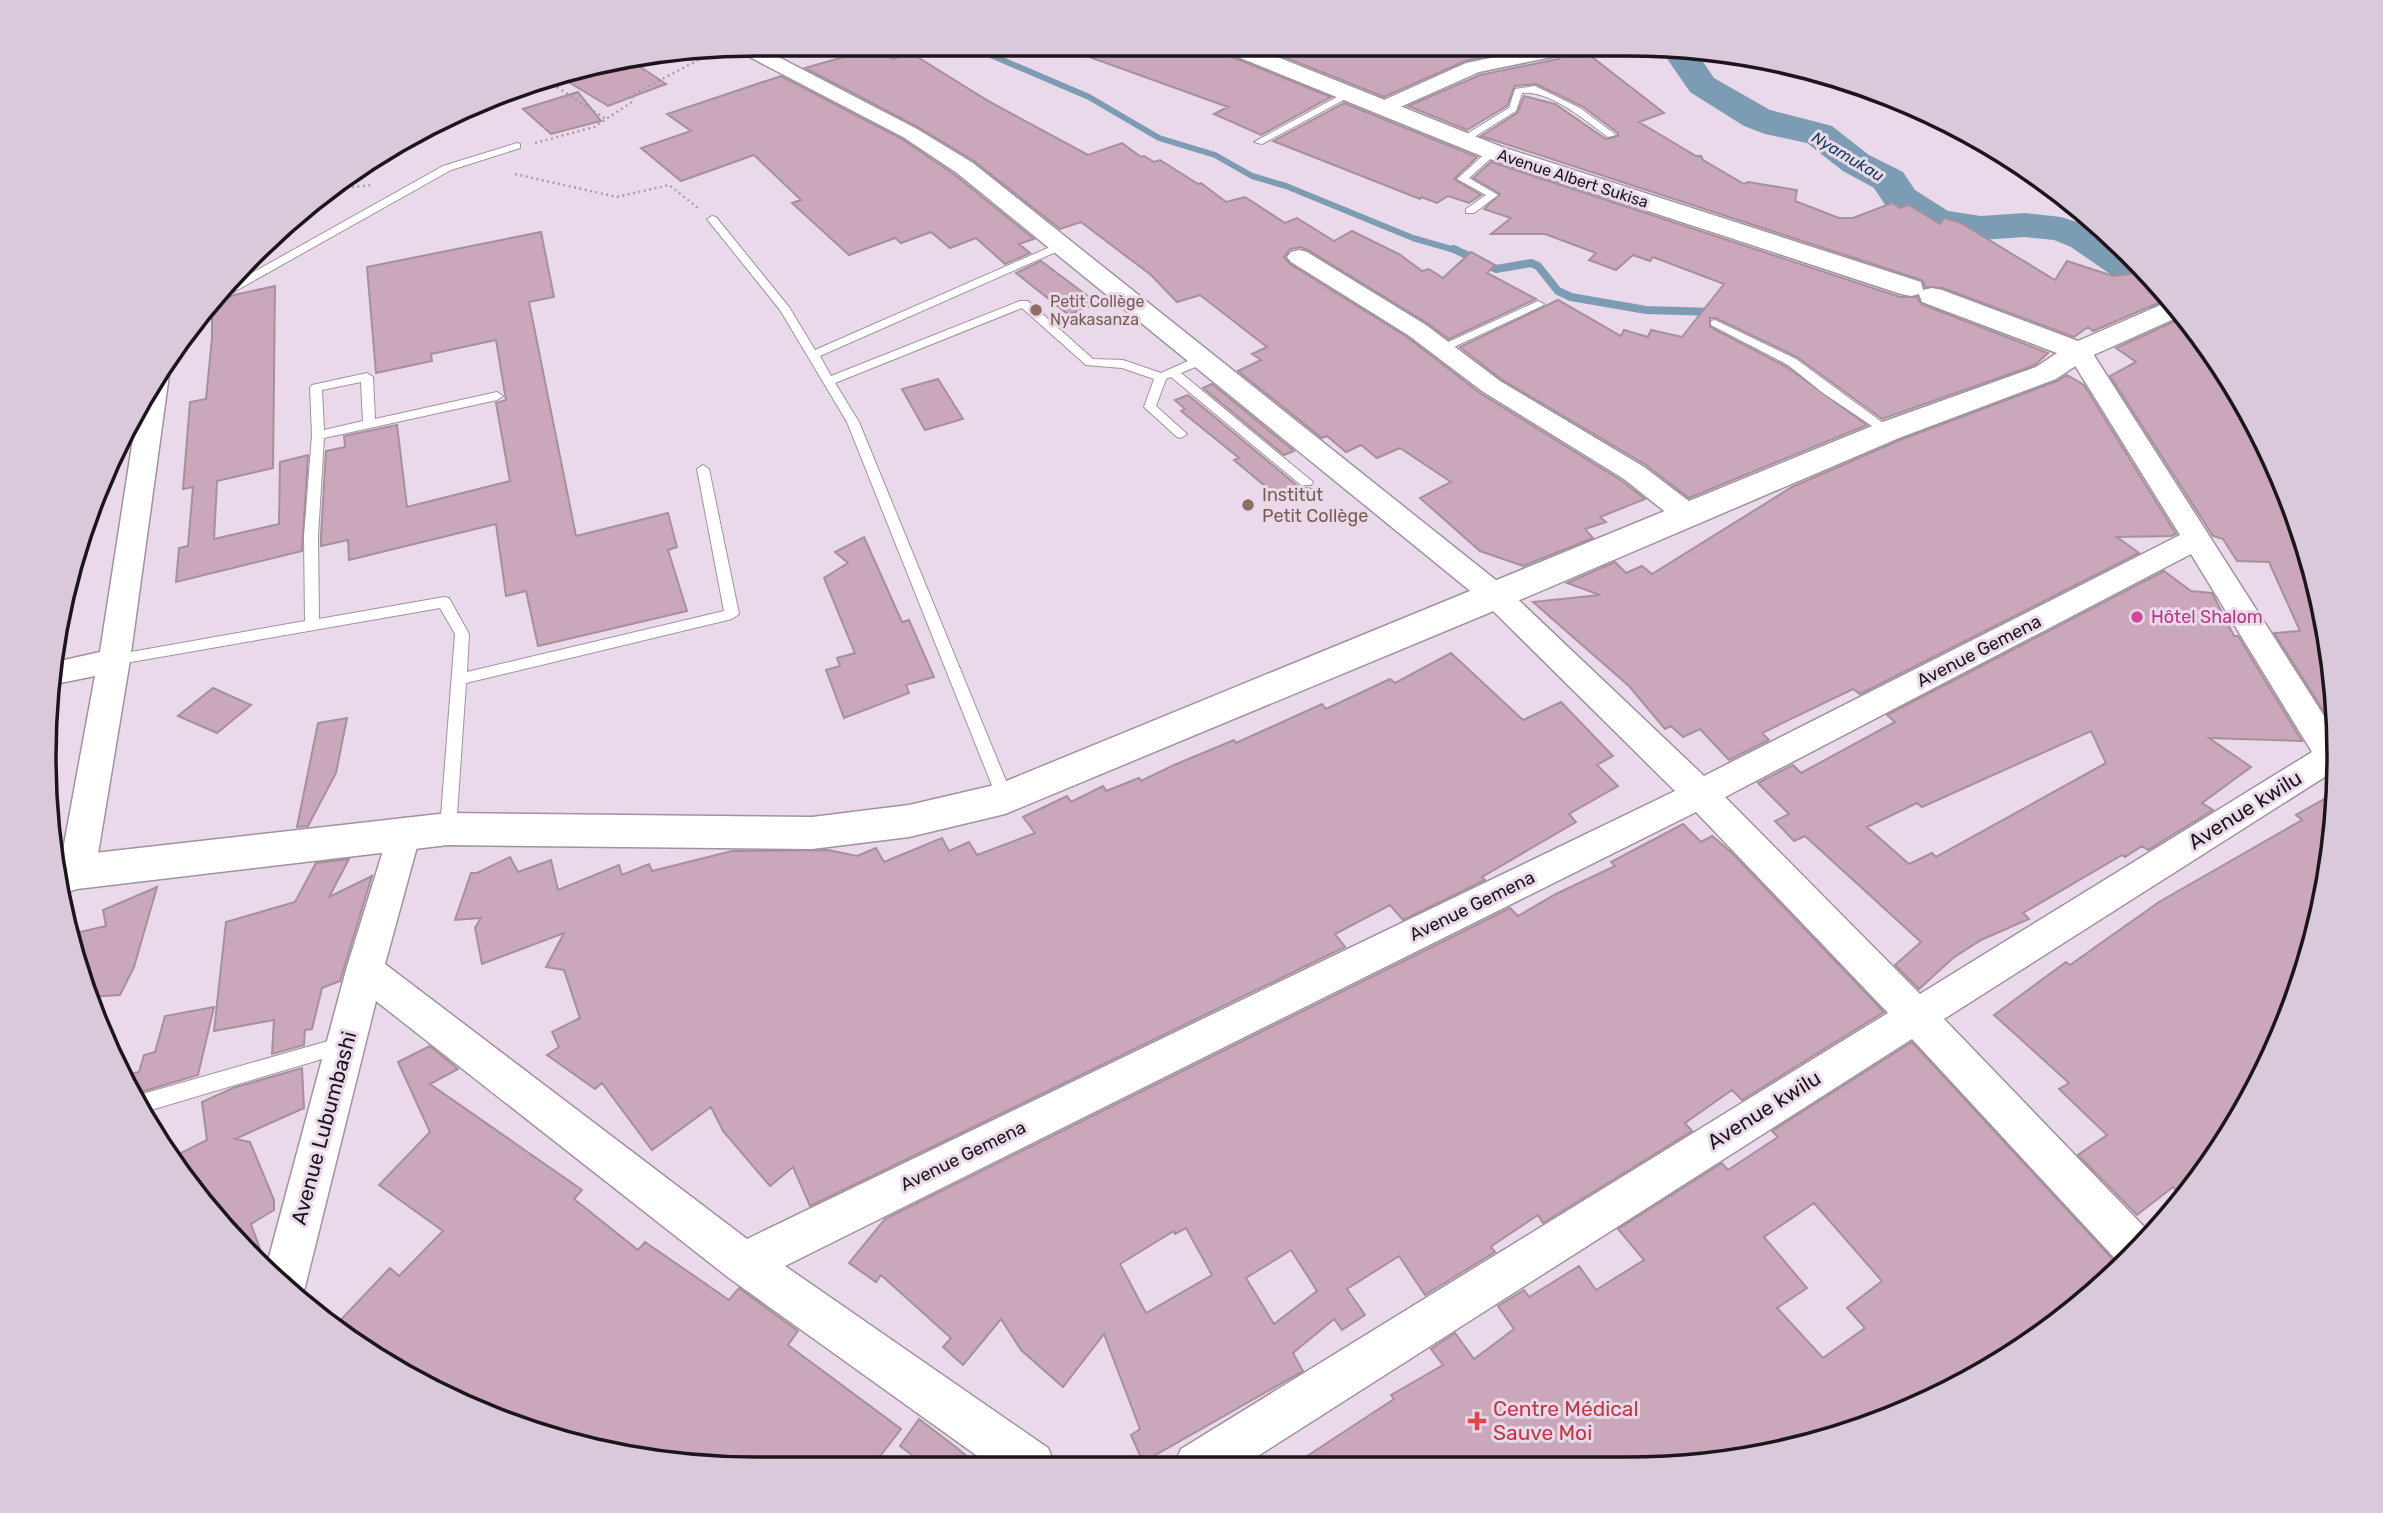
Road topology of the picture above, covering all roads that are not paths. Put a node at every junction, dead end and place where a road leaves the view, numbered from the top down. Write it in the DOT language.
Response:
graph roads {
  1 [pos="762,56"];
  2 [pos="1265,56"];
  3 [pos="1527,56"];
  4 [pos="1348,94"];
  5 [pos="1382,108"];
  6 [pos="1611,135"];
  7 [pos="1463,140"];
  8 [pos="1259,142"];
  9 [pos="517,146"];
  10 [pos="1493,152"];
  11 [pos="1471,211"];
  12 [pos="712,219"];
  13 [pos="1061,246"];
  14 [pos="1298,257"];
  15 [pos="240,284"];
  16 [pos="1538,304"];
  17 [pos="2167,312"];
  18 [pos="1714,323"];
  19 [pos="1441,348"];
  20 [pos="2079,351"];
  21 [pos="813,355"];
  22 [pos="1201,360"];
  23 [pos="1167,374"];
  24 [pos="829,381"];
  25 [pos="497,396"];
  26 [pos="152,403"];
  27 [pos="369,424"];
  28 [pos="1888,431"];
  29 [pos="1181,434"];
  30 [pos="318,435"];
  31 [pos="703,469"];
  32 [pos="1306,482"];
  33 [pos="1688,515"];
  34 [pos="2196,540"];
  35 [pos="1496,596"];
  36 [pos="312,624"];
  37 [pos="114,660"];
  38 [pos="61,672"];
  39 [pos="460,680"];
  40 [pos="2327,748"];
  41 [pos="2327,763"];
  42 [pos="1700,794"];
  43 [pos="1004,797"];
  44 [pos="448,829"];
  45 [pos="404,832"];
  46 [pos="66,875"];
  47 [pos="365,970"];
  48 [pos="1915,1015"];
  49 [pos="346,1044"];
  50 [pos="147,1102"];
  51 [pos="2130,1243"];
  52 [pos="744,1263"];
  53 [pos="286,1275"];
  54 [pos="1020,1457"];
  55 [pos="1212,1457"];
  1 -- 13 [label="street"];
  2 -- 4 [label="street, Avenue Albert Sukisa"];
  3 -- 5 [label="street"];
  4 -- 5 [label="street, Avenue Albert Sukisa"];
  4 -- 8 [label="lane"];
  5 -- 7 [label="street, Avenue Albert Sukisa"];
  6 -- 7 [label="lane"];
  7 -- 10 [label="street, Avenue Albert Sukisa"];
  9 -- 15 [label="lane"];
  10 -- 11 [label="lane"];
  10 -- 20 [label="street, Avenue Albert Sukisa"];
  12 -- 21 [label="lane"];
  13 -- 21 [label="lane"];
  13 -- 22 [label="street"];
  14 -- 19 [label="street"];
  16 -- 19 [label="lane"];
  17 -- 20 [label="street"];
  18 -- 28 [label="lane"];
  19 -- 33 [label="street"];
  20 -- 28 [label="street"];
  20 -- 34 [label="street"];
  21 -- 24 [label="lane"];
  22 -- 23 [label="lane"];
  22 -- 35 [label="street"];
  23 -- 24 [label="lane"];
  23 -- 29 [label="lane"];
  23 -- 32 [label="lane"];
  24 -- 43 [label="lane"];
  25 -- 27 [label="lane"];
  26 -- 37 [label="street"];
  27 -- 30 [label="lane"];
  27 -- 30 [label="lane"];
  28 -- 33 [label="street"];
  30 -- 36 [label="lane"];
  31 -- 39 [label="lane"];
  33 -- 35 [label="street"];
  34 -- 40 [label="street"];
  34 -- 42 [label="street, Avenue Gemena"];
  35 -- 42 [label="street"];
  35 -- 43 [label="street"];
  36 -- 37 [label="lane"];
  36 -- 39 [label="lane"];
  37 -- 38 [label="street"];
  37 -- 46 [label="street"];
  39 -- 44 [label="lane"];
  41 -- 48 [label="street, Avenue kwilu"];
  42 -- 48 [label="street"];
  42 -- 52 [label="street, Avenue Gemena"];
  43 -- 44 [label="street"];
  44 -- 45 [label="street"];
  45 -- 46 [label="street"];
  45 -- 47 [label="street, Avenue Lubumbashi"];
  47 -- 49 [label="street, Avenue Lubumbashi"];
  47 -- 52 [label="street"];
  48 -- 51 [label="street"];
  48 -- 55 [label="street, Avenue kwilu"];
  49 -- 50 [label="lane"];
  49 -- 53 [label="street, Avenue Lubumbashi"];
  52 -- 54 [label="street"];
}
